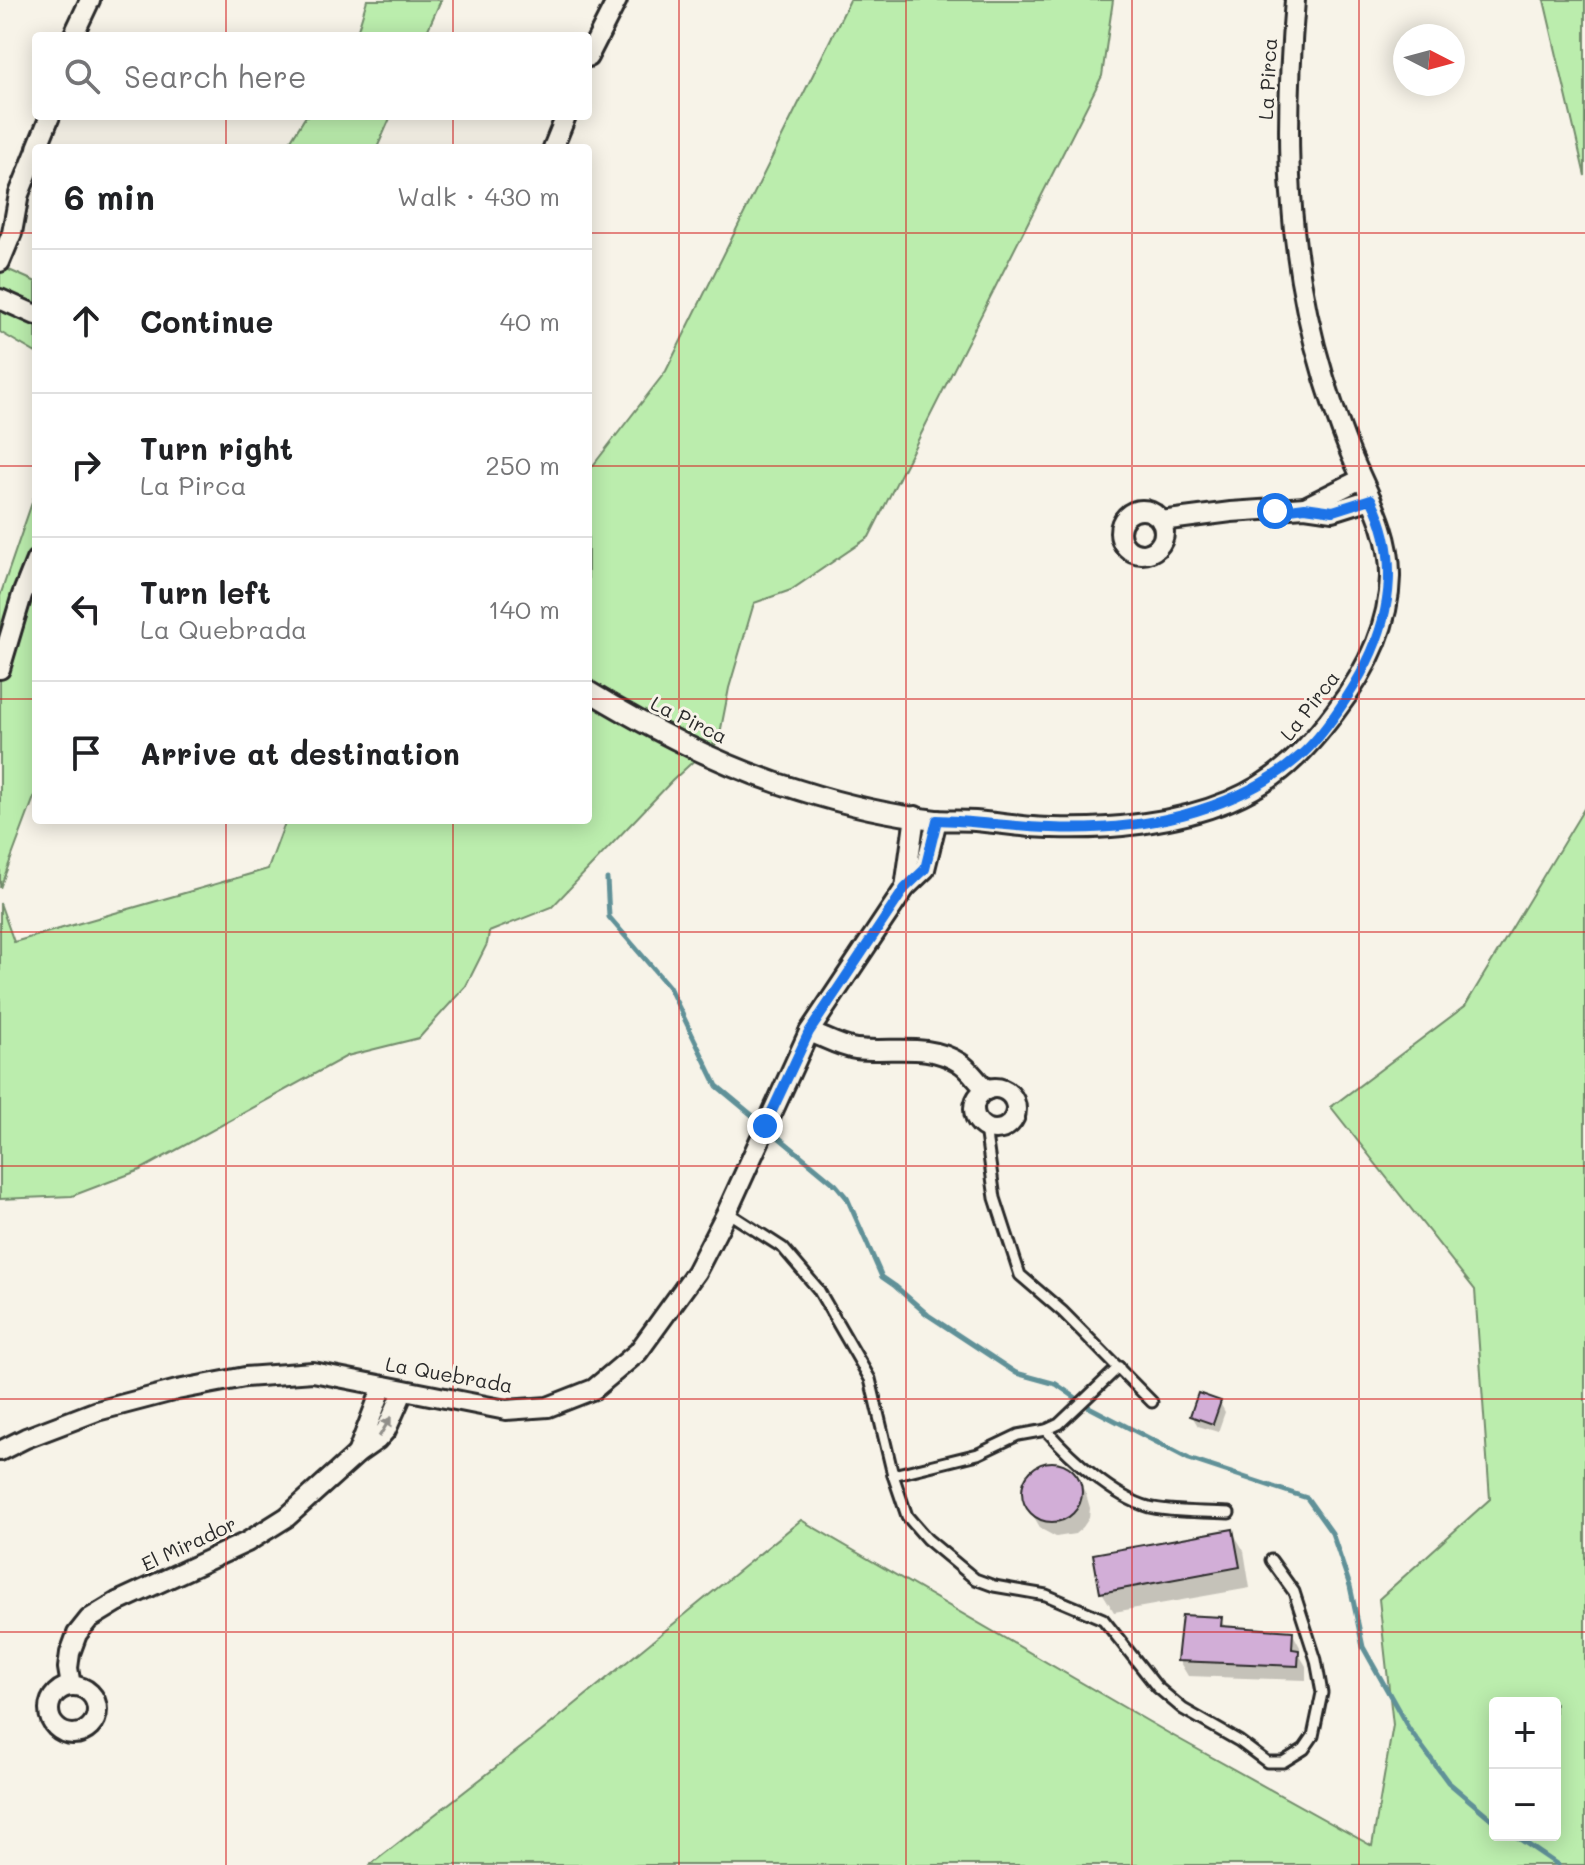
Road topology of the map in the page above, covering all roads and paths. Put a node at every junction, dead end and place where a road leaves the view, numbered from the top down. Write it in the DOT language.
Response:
graph roads {
  1 [pos="90,0"];
  2 [pos="617,0"];
  3 [pos="1295,0"];
  4 [pos="75,32"];
  5 [pos="592,49"];
  6 [pos="48,120"];
  7 [pos="564,120"];
  8 [pos="39,144"];
  9 [pos="555,144"];
  10 [pos="32,162"];
  11 [pos="19,194"];
  12 [pos="0,214"];
  13 [pos="0,262"];
  14 [pos="0,299"];
  15 [pos="32,313"];
  16 [pos="1361,479"];
  17 [pos="1371,499"];
  18 [pos="1305,507"];
  19 [pos="1161,521"];
  20 [pos="32,570"];
  21 [pos="0,669"];
  22 [pos="592,693"];
  23 [pos="915,816"];
  24 [pos="937,820"];
  25 [pos="905,888"];
  26 [pos="809,1032"];
  27 [pos="987,1090"];
  28 [pos="985,1128"];
  29 [pos="727,1212"];
  30 [pos="1119,1367"];
  31 [pos="383,1386"];
  32 [pos="403,1392"];
  33 [pos="1152,1402"];
  34 [pos="1046,1430"];
  35 [pos="0,1451"];
  36 [pos="357,1454"];
  37 [pos="893,1475"];
  38 [pos="1229,1513"];
  39 [pos="1271,1560"];
  40 [pos="71,1686"];
  1 -- 4 [label="street"];
  2 -- 5 [label="street"];
  3 -- 16 [label="street, La Pirca"];
  6 -- 8 [label="street"];
  7 -- 9 [label="street"];
  10 -- 11 [label="street"];
  11 -- 12 [label="street"];
  11 -- 13 [label="street"];
  14 -- 15 [label="street"];
  16 -- 17 [label="street, La Pirca"];
  16 -- 18 [label="street"];
  17 -- 18 [label="street"];
  17 -- 24 [label="street, La Pirca"];
  18 -- 19 [label="street"];
  20 -- 21 [label="street"];
  22 -- 23 [label="street, La Pirca"];
  23 -- 24 [label="street, La Pirca"];
  23 -- 25 [label="street, La Quebrada"];
  24 -- 25 [label="street, La Quebrada"];
  25 -- 26 [label="street, La Quebrada"];
  26 -- 27 [label="street"];
  26 -- 29 [label="street, La Quebrada"];
  27 -- 28 [label="street"];
  27 -- 28 [label="street"];
  28 -- 30 [label="lane"];
  29 -- 32 [label="street, La Quebrada"];
  29 -- 37 [label="lane"];
  30 -- 33 [label="lane"];
  30 -- 34 [label="lane"];
  31 -- 32 [label="street, La Quebrada"];
  31 -- 35 [label="street, La Quebrada"];
  31 -- 36 [label="street, El Mirador"];
  36 -- 32 [label="street, El Mirador, one-way"];
  34 -- 37 [label="lane"];
  34 -- 38 [label="lane"];
  36 -- 40 [label="street, El Mirador"];
  37 -- 39 [label="lane"];
}
